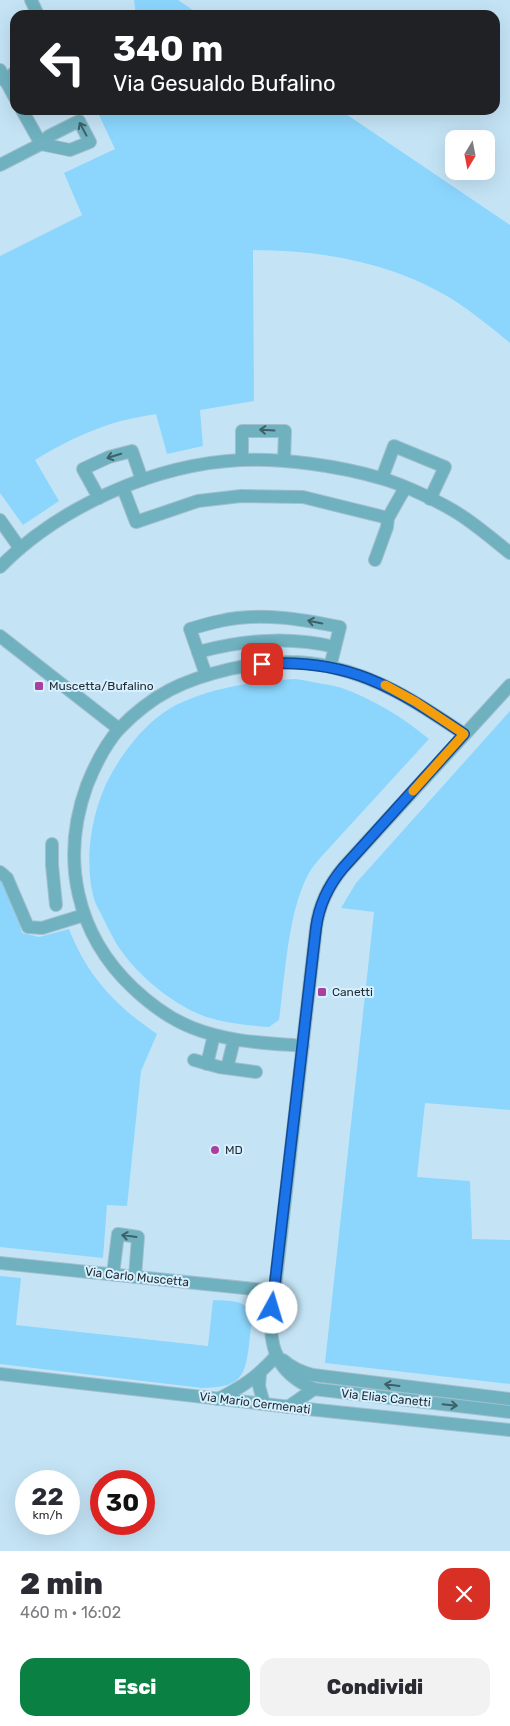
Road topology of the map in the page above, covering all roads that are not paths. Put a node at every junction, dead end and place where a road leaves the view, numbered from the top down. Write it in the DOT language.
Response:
graph roads {
  1 [pos="3,75"];
  2 [pos="10,88"];
  3 [pos="25,115"];
  4 [pos="0,165"];
  5 [pos="242,460"];
  6 [pos="284,462"];
  7 [pos="382,478"];
  8 [pos="142,480"];
  9 [pos="123,488"];
  10 [pos="406,488"];
  11 [pos="99,498"];
  12 [pos="430,498"];
  13 [pos="388,518"];
  14 [pos="0,520"];
  15 [pos="19,548"];
  16 [pos="510,553"];
  17 [pos="375,560"];
  18 [pos="0,567"];
  19 [pos="0,636"];
  20 [pos="335,647"];
  21 [pos="198,652"];
  22 [pos="330,667"];
  23 [pos="206,675"];
  24 [pos="510,685"];
  25 [pos="119,729"];
  26 [pos="464,734"];
  27 [pos="52,844"];
  28 [pos="74,864"];
  29 [pos="52,865"];
  30 [pos="0,872"];
  31 [pos="76,884"];
  32 [pos="54,888"];
  33 [pos="56,905"];
  34 [pos="84,915"];
  35 [pos="214,1035"];
  36 [pos="234,1040"];
  37 [pos="303,1046"];
  38 [pos="227,1068"];
  39 [pos="256,1072"];
  40 [pos="0,1263"];
  41 [pos="112,1274"];
  42 [pos="135,1277"];
  43 [pos="274,1291"];
  44 [pos="277,1355"];
  45 [pos="0,1374"];
  46 [pos="260,1374"];
  47 [pos="416,1388"];
  48 [pos="314,1389"];
  49 [pos="218,1399"];
  50 [pos="510,1399"];
  51 [pos="415,1401"];
  52 [pos="264,1404"];
  53 [pos="288,1407"];
  54 [pos="510,1412"];
  55 [pos="510,1430"];
  1 -- 2 [label="street"];
  3 -- 4 [label="street"];
  5 -- 6 [label="street"];
  6 -- 5 [label="street, one-way"];
  5 -- 8 [label="street"];
  6 -- 7 [label="street"];
  7 -- 10 [label="street"];
  7 -- 12 [label="street"];
  8 -- 9 [label="street"];
  8 -- 11 [label="street, one-way"];
  9 -- 11 [label="street"];
  9 -- 13 [label="street"];
  10 -- 12 [label="street"];
  10 -- 13 [label="street"];
  11 -- 15 [label="street"];
  12 -- 16 [label="street"];
  13 -- 17 [label="street"];
  14 -- 15 [label="street"];
  15 -- 18 [label="street"];
  19 -- 25 [label="street"];
  20 -- 21 [label="street"];
  20 -- 21 [label="street, one-way"];
  20 -- 22 [label="street"];
  21 -- 23 [label="street"];
  22 -- 23 [label="street"];
  22 -- 26 [label="street"];
  23 -- 25 [label="street"];
  24 -- 26 [label="street, Via Elias Canetti"];
  25 -- 28 [label="street"];
  26 -- 37 [label="street, Via Elias Canetti"];
  27 -- 29 [label="street"];
  28 -- 29 [label="street"];
  28 -- 31 [label="street"];
  29 -- 32 [label="street"];
  30 -- 34 [label="street"];
  31 -- 32 [label="street"];
  31 -- 34 [label="street"];
  32 -- 33 [label="street"];
  34 -- 35 [label="street"];
  35 -- 36 [label="street"];
  35 -- 38 [label="street"];
  36 -- 37 [label="street"];
  36 -- 38 [label="street"];
  37 -- 43 [label="street, Via Elias Canetti"];
  38 -- 39 [label="street"];
  40 -- 41 [label="street, Via Carlo Muscetta"];
  41 -- 42 [label="street, Via Carlo Muscetta"];
  42 -- 41 [label="street, one-way"];
  42 -- 43 [label="street, Via Carlo Muscetta"];
  43 -- 44 [label="street, Via Elias Canetti"];
  44 -- 46 [label="street"];
  47 -- 44 [label="street, Via Elias Canetti, one-way"];
  44 -- 48 [label="street, Via Elias Canetti"];
  45 -- 49 [label="street, Via Mario Cermenati"];
  46 -- 49 [label="street"];
  46 -- 52 [label="street"];
  47 -- 50 [label="street, Via Elias Canetti"];
  47 -- 51 [label="street"];
  48 -- 51 [label="street, Via Elias Canetti"];
  48 -- 53 [label="street"];
  49 -- 52 [label="street, Via Mario Cermenati"];
  51 -- 54 [label="street, Via Elias Canetti, one-way"];
  52 -- 53 [label="street, Via Mario Cermenati"];
  53 -- 55 [label="street, Via Mario Cermenati"];
}
